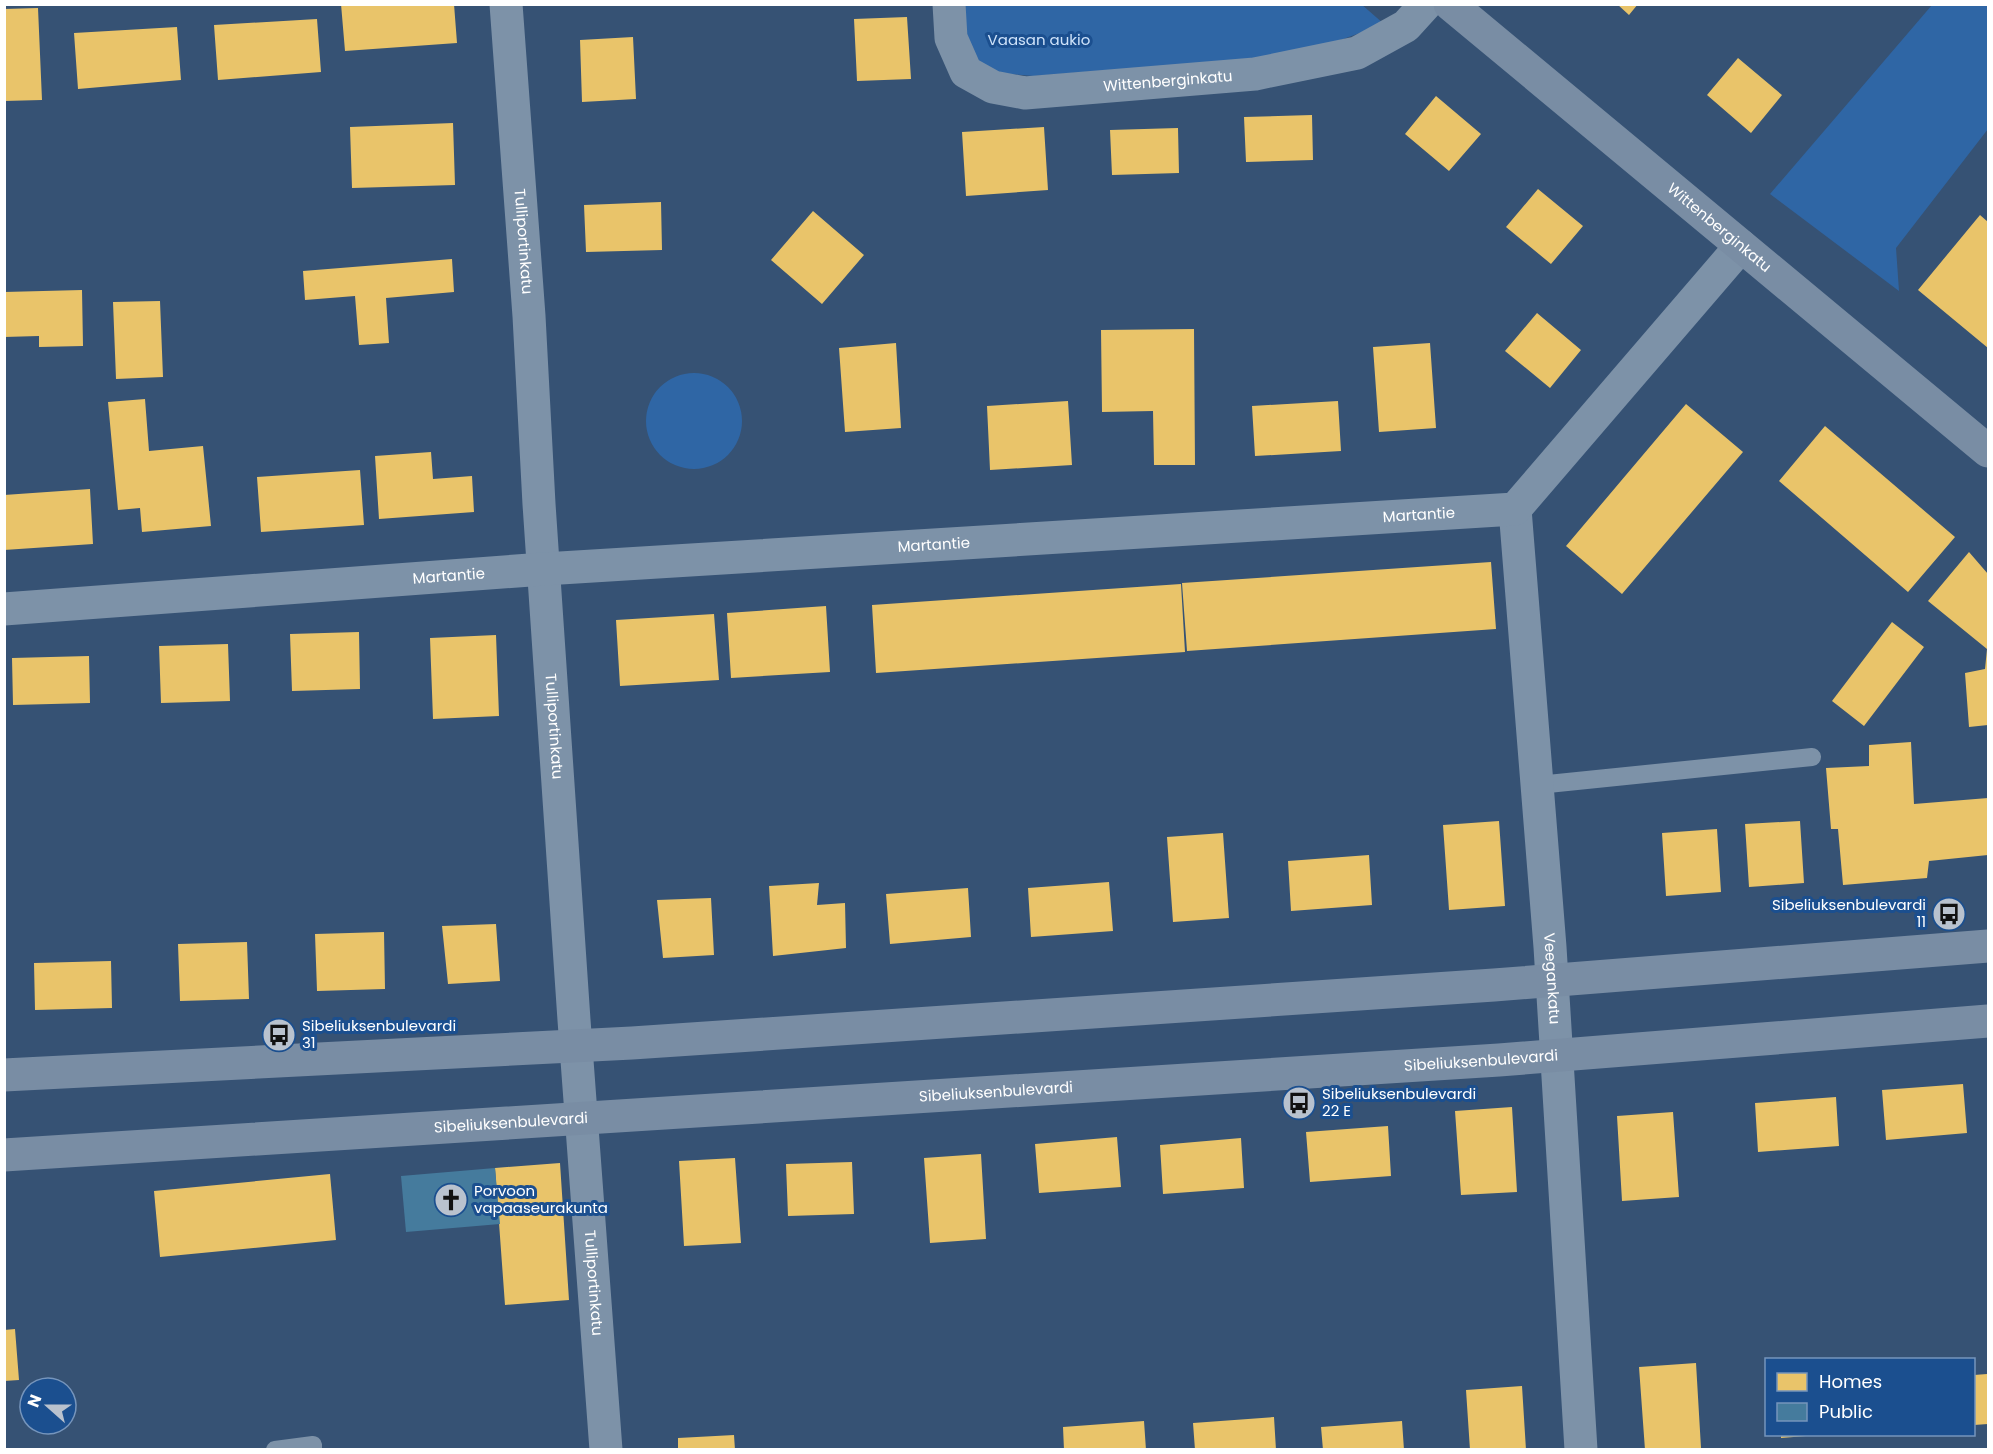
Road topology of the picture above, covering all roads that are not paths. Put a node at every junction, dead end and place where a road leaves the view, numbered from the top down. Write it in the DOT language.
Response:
graph roads {
  1 [pos="506,4"];
  2 [pos="949,4"];
  3 [pos="1426,4"];
  4 [pos="1450,4"];
  5 [pos="1742,246"];
  6 [pos="1989,451"];
  7 [pos="1515,509"];
  8 [pos="544,569"];
  9 [pos="4,609"];
  10 [pos="1812,757"];
  11 [pos="1538,785"];
  12 [pos="1989,946"];
  13 [pos="1551,981"];
  14 [pos="1989,1021"];
  15 [pos="577,1047"];
  16 [pos="1556,1056"];
  17 [pos="4,1075"];
  18 [pos="581,1118"];
  19 [pos="4,1155"];
  20 [pos="275,1449"];
  21 [pos="313,1449"];
  22 [pos="606,1449"];
  23 [pos="1581,1449"];
  1 -- 8 [label="street, Tulliportinkatu"];
  2 -- 3 [label="street, Wittenberginkatu"];
  4 -- 5 [label="main road, Wittenberginkatu"];
  5 -- 6 [label="main road, Wittenberginkatu"];
  5 -- 7 [label="street"];
  7 -- 8 [label="street, Martantie"];
  7 -- 11 [label="street, Veegankatu"];
  8 -- 9 [label="street, Martantie"];
  8 -- 15 [label="street, Tulliportinkatu"];
  10 -- 11 [label="lane"];
  11 -- 13 [label="street, Veegankatu"];
  12 -- 13 [label="main road"];
  13 -- 15 [label="main road"];
  13 -- 16 [label="street, Veegankatu"];
  14 -- 16 [label="main road, Sibeliuksenbulevardi"];
  15 -- 17 [label="main road"];
  15 -- 18 [label="street, Tulliportinkatu"];
  16 -- 18 [label="main road, Sibeliuksenbulevardi"];
  16 -- 23 [label="street, Veegankatu"];
  18 -- 19 [label="main road, Sibeliuksenbulevardi"];
  18 -- 22 [label="street, Tulliportinkatu"];
  20 -- 21 [label="lane"];
}
